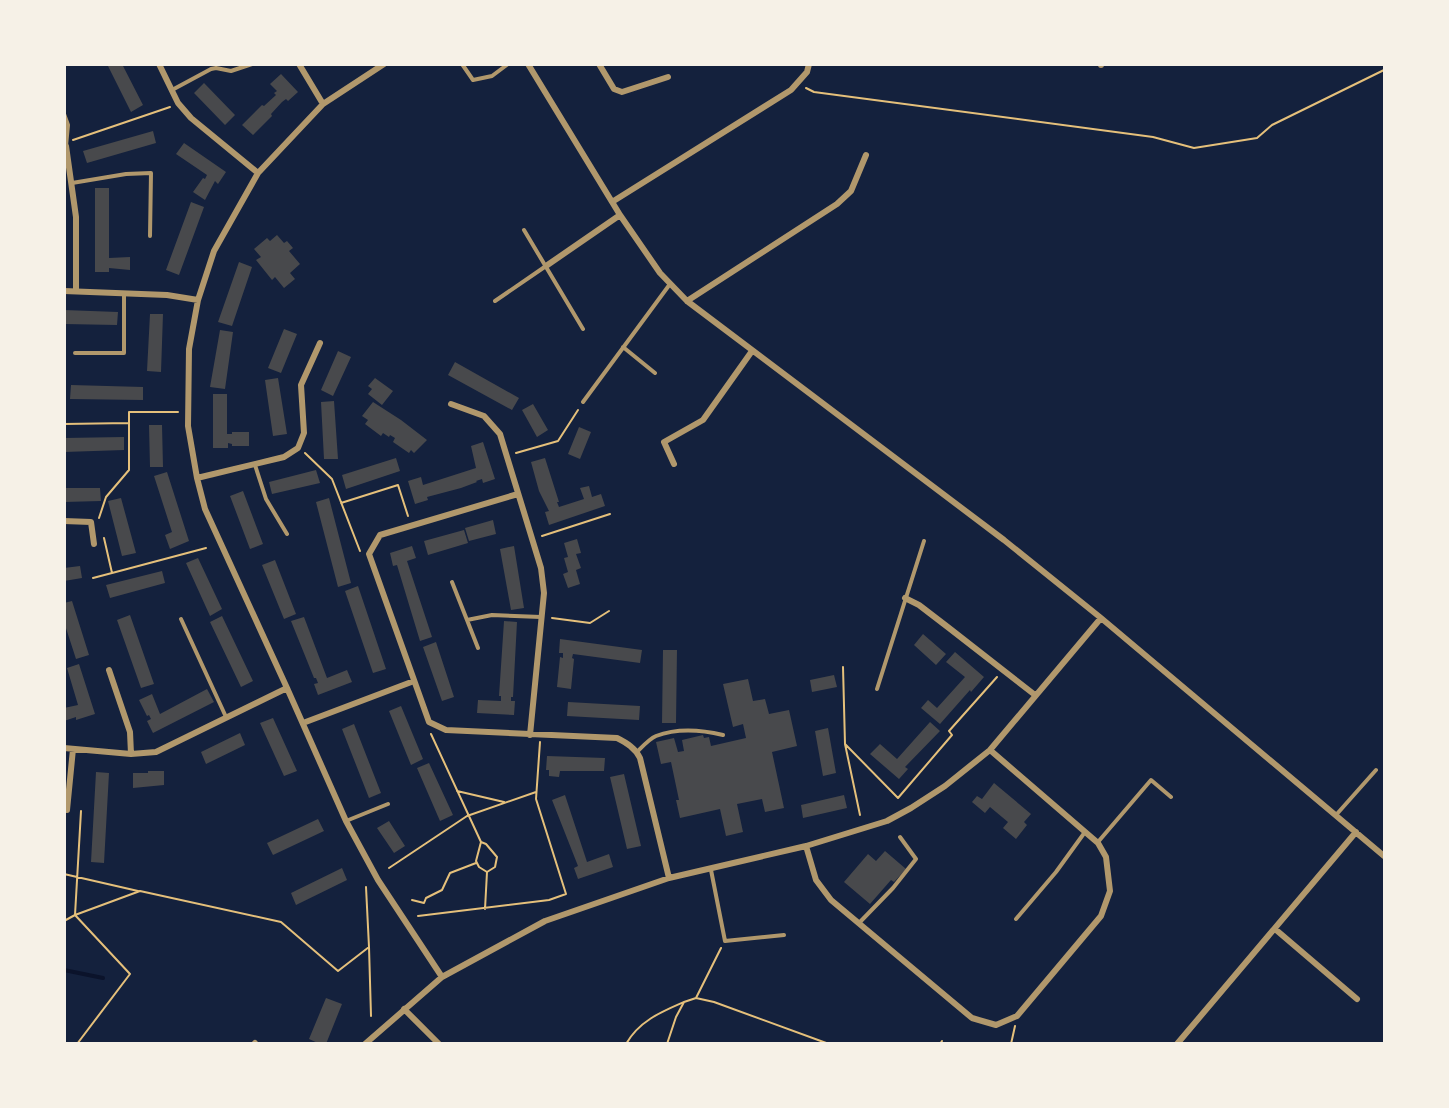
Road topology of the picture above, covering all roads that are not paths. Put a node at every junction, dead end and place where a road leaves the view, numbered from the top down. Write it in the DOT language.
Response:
graph roads {
  1 [pos="159,64"];
  2 [pos="252,64"];
  3 [pos="299,64"];
  4 [pos="384,64"];
  5 [pos="462,64"];
  6 [pos="508,64"];
  7 [pos="528,64"];
  8 [pos="599,64"];
  9 [pos="809,64"];
  10 [pos="668,77"];
  11 [pos="171,91"];
  12 [pos="323,104"];
  13 [pos="64,114"];
  14 [pos="66,146"];
  15 [pos="866,155"];
  16 [pos="258,173"];
  17 [pos="72,183"];
  18 [pos="612,202"];
  19 [pos="620,215"];
  20 [pos="524,230"];
  21 [pos="150,236"];
  22 [pos="546,266"];
  23 [pos="669,284"];
  24 [pos="64,291"];
  25 [pos="76,291"];
  26 [pos="124,292"];
  27 [pos="198,300"];
  28 [pos="495,301"];
  29 [pos="687,301"];
  30 [pos="584,329"];
  31 [pos="320,343"];
  32 [pos="623,347"];
  33 [pos="752,351"];
  34 [pos="75,353"];
  35 [pos="655,373"];
  36 [pos="583,402"];
  37 [pos="451,404"];
  38 [pos="255,464"];
  39 [pos="674,464"];
  40 [pos="196,478"];
  41 [pos="518,494"];
  42 [pos="64,521"];
  43 [pos="287,534"];
  44 [pos="924,541"];
  45 [pos="94,544"];
  46 [pos="452,582"];
  47 [pos="905,598"];
  48 [pos="542,617"];
  49 [pos="1101,618"];
  50 [pos="182,619"];
  51 [pos="467,620"];
  52 [pos="478,648"];
  53 [pos="109,670"];
  54 [pos="414,681"];
  55 [pos="287,688"];
  56 [pos="877,689"];
  57 [pos="1035,695"];
  58 [pos="227,718"];
  59 [pos="303,723"];
  60 [pos="530,735"];
  61 [pos="723,735"];
  62 [pos="64,748"];
  63 [pos="73,749"];
  64 [pos="990,750"];
  65 [pos="637,752"];
  66 [pos="131,754"];
  67 [pos="1376,770"];
  68 [pos="1171,797"];
  69 [pos="388,804"];
  70 [pos="67,810"];
  71 [pos="1336,815"];
  72 [pos="346,821"];
  73 [pos="1085,832"];
  74 [pos="1356,832"];
  75 [pos="900,837"];
  76 [pos="1098,843"];
  77 [pos="806,846"];
  78 [pos="1384,856"];
  79 [pos="711,870"];
  80 [pos="669,878"];
  81 [pos="1016,919"];
  82 [pos="858,924"];
  83 [pos="1275,929"];
  84 [pos="784,935"];
  85 [pos="442,978"];
  86 [pos="1357,999"];
  87 [pos="404,1009"];
  88 [pos="365,1044"];
  89 [pos="439,1044"];
  90 [pos="1177,1044"];
  1 -- 11 [label="street"];
  2 -- 11 [label="lane"];
  3 -- 12 [label="street"];
  4 -- 12 [label="street"];
  5 -- 6 [label="lane"];
  7 -- 18 [label="street"];
  8 -- 10 [label="street"];
  9 -- 18 [label="street"];
  11 -- 16 [label="street"];
  12 -- 16 [label="street"];
  13 -- 14 [label="lane"];
  14 -- 17 [label="street"];
  15 -- 29 [label="street"];
  16 -- 27 [label="street"];
  17 -- 21 [label="lane"];
  17 -- 25 [label="street"];
  18 -- 19 [label="street"];
  19 -- 22 [label="street"];
  19 -- 23 [label="street"];
  20 -- 22 [label="lane"];
  22 -- 28 [label="lane"];
  22 -- 30 [label="lane"];
  23 -- 29 [label="street"];
  23 -- 32 [label="lane"];
  24 -- 25 [label="street"];
  25 -- 26 [label="street"];
  26 -- 27 [label="street"];
  26 -- 34 [label="lane"];
  27 -- 40 [label="street"];
  29 -- 33 [label="street"];
  31 -- 38 [label="street"];
  32 -- 35 [label="lane"];
  32 -- 36 [label="lane"];
  33 -- 39 [label="street"];
  33 -- 49 [label="street"];
  37 -- 41 [label="street"];
  38 -- 40 [label="street"];
  38 -- 43 [label="lane"];
  40 -- 55 [label="street"];
  41 -- 48 [label="street"];
  41 -- 54 [label="street"];
  42 -- 45 [label="street"];
  44 -- 47 [label="lane"];
  46 -- 51 [label="lane"];
  47 -- 56 [label="lane"];
  47 -- 57 [label="street"];
  48 -- 51 [label="lane"];
  48 -- 60 [label="street"];
  49 -- 57 [label="street"];
  49 -- 71 [label="street"];
  50 -- 58 [label="lane"];
  51 -- 52 [label="lane"];
  53 -- 66 [label="street"];
  54 -- 59 [label="street"];
  54 -- 60 [label="street"];
  55 -- 58 [label="street"];
  55 -- 59 [label="street"];
  57 -- 64 [label="street"];
  58 -- 66 [label="street"];
  59 -- 72 [label="street"];
  60 -- 65 [label="street"];
  61 -- 65 [label="lane"];
  62 -- 63 [label="street"];
  63 -- 66 [label="street"];
  63 -- 70 [label="street"];
  64 -- 73 [label="street"];
  64 -- 77 [label="street"];
  65 -- 80 [label="street"];
  67 -- 71 [label="lane"];
  68 -- 76 [label="lane"];
  69 -- 72 [label="lane"];
  71 -- 74 [label="street"];
  72 -- 85 [label="street"];
  73 -- 76 [label="street"];
  73 -- 81 [label="lane"];
  74 -- 78 [label="street"];
  74 -- 83 [label="street"];
  75 -- 82 [label="lane"];
  76 -- 82 [label="street"];
  77 -- 79 [label="street"];
  77 -- 82 [label="street"];
  79 -- 80 [label="street"];
  79 -- 84 [label="lane"];
  80 -- 85 [label="street"];
  83 -- 86 [label="street"];
  83 -- 90 [label="street"];
  85 -- 87 [label="street"];
  87 -- 88 [label="street"];
  87 -- 89 [label="street"];
}
